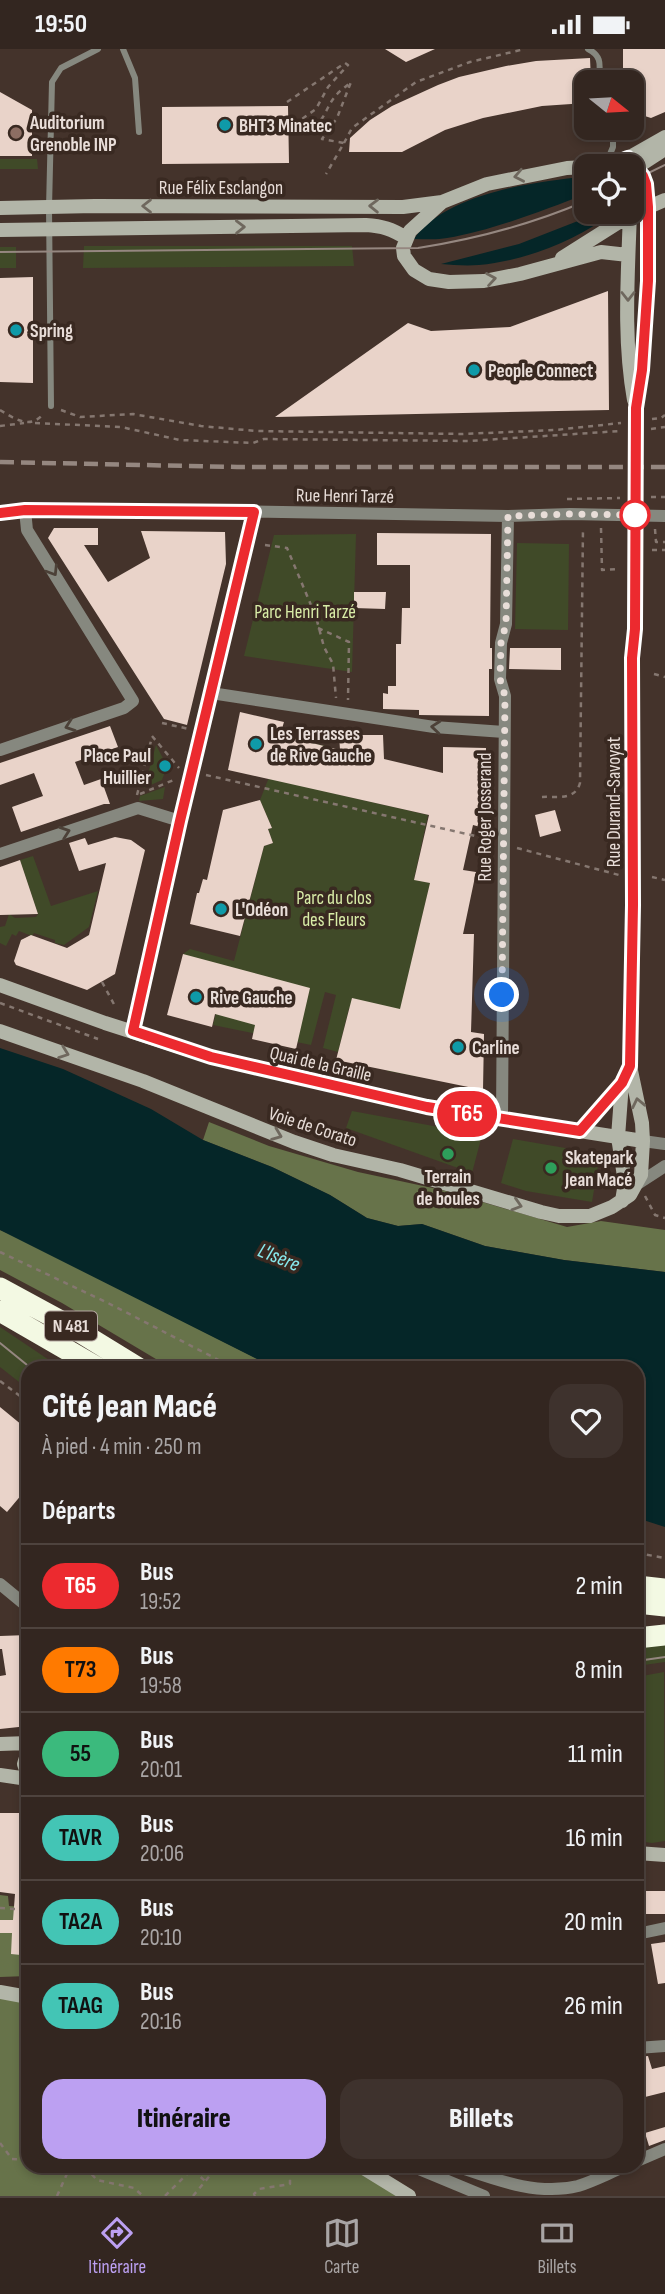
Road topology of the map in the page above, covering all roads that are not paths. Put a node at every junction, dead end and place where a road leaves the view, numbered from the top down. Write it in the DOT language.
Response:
graph roads {
  1 [pos="98,49"];
  2 [pos="123,49"];
  3 [pos="589,49"];
  4 [pos="600,70"];
  5 [pos="139,132"];
  6 [pos="665,137"];
  7 [pos="614,140"];
  8 [pos="614,146"];
  9 [pos="665,149"];
  10 [pos="611,154"];
  11 [pos="621,154"];
  12 [pos="644,156"];
  13 [pos="644,160"];
  14 [pos="574,168"];
  15 [pos="644,182"];
  16 [pos="665,200"];
  17 [pos="442,202"];
  18 [pos="648,207"];
  19 [pos="0,208"];
  20 [pos="49,208"];
  21 [pos="644,208"];
  22 [pos="613,224"];
  23 [pos="629,224"];
  24 [pos="0,230"];
  25 [pos="49,230"];
  26 [pos="405,238"];
  27 [pos="628,255"];
  28 [pos="552,264"];
  29 [pos="51,406"];
  30 [pos="636,408"];
  31 [pos="25,510"];
  32 [pos="254,512"];
  33 [pos="0,514"];
  34 [pos="508,516"];
  35 [pos="665,516"];
  36 [pos="211,694"];
  37 [pos="504,731"];
  38 [pos="0,750"];
  39 [pos="180,821"];
  40 [pos="0,854"];
  41 [pos="0,985"];
  42 [pos="0,1031"];
  43 [pos="133,1031"];
  44 [pos="630,1066"];
  45 [pos="622,1083"];
  46 [pos="502,1119"];
  47 [pos="580,1131"];
  48 [pos="618,1137"];
  49 [pos="643,1141"];
  50 [pos="665,1144"];
  51 [pos="665,1165"];
  52 [pos="639,1183"];
  53 [pos="622,1201"];
  54 [pos="0,1289"];
  55 [pos="0,1311"];
  56 [pos="86,1361"];
  57 [pos="127,1361"];
  58 [pos="0,1584"];
  59 [pos="644,1586"];
  60 [pos="665,1589"];
  61 [pos="21,1601"];
  62 [pos="644,1604"];
  63 [pos="665,1606"];
  64 [pos="665,1635"];
  65 [pos="644,1637"];
  66 [pos="21,1743"];
  67 [pos="0,1744"];
  68 [pos="0,1775"];
  69 [pos="21,1777"];
  70 [pos="644,1854"];
  71 [pos="665,1855"];
  72 [pos="665,1928"];
  73 [pos="644,1932"];
  74 [pos="0,1992"];
  75 [pos="21,1996"];
  76 [pos="665,2046"];
  77 [pos="644,2048"];
  78 [pos="665,2149"];
  79 [pos="644,2158"];
  80 [pos="372,2173"];
  81 [pos="428,2173"];
  82 [pos="477,2173"];
  83 [pos="609,2173"];
  84 [pos="409,2196"];
  85 [pos="484,2196"];
  1 -- 20 [label="lane"];
  2 -- 5 [label="lane"];
  3 -- 4 [label="lane"];
  6 -- 12 [label="street"];
  7 -- 8 [label="lane"];
  8 -- 10 [label="lane"];
  8 -- 11 [label="lane"];
  9 -- 13 [label="street"];
  14 -- 17 [label="street, one-way"];
  15 -- 18 [label="street"];
  16 -- 18 [label="street"];
  17 -- 20 [label="street, Rue Félix Esclangon, one-way"];
  17 -- 26 [label="street"];
  18 -- 21 [label="street"];
  18 -- 30 [label="street"];
  19 -- 20 [label="street, Rue Félix Esclangon"];
  20 -- 25 [label="lane"];
  22 -- 28 [label="street"];
  23 -- 27 [label="street"];
  24 -- 25 [label="street, Rue Félix Esclangon"];
  25 -- 26 [label="street, Rue Félix Esclangon, one-way"];
  25 -- 29 [label="lane"];
  26 -- 28 [label="street, one-way"];
  27 -- 28 [label="street"];
  27 -- 30 [label="street, one-way"];
  30 -- 44 [label="street, Rue Durand-Savoyat"];
  31 -- 32 [label="street, Rue Henri Tarzé"];
  31 -- 33 [label="street, Rue Henri Tarzé"];
  31 -- 38 [label="street, one-way"];
  32 -- 34 [label="street, Rue Henri Tarzé"];
  32 -- 36 [label="street"];
  34 -- 35 [label="street, Rue Henri Tarzé"];
  34 -- 37 [label="street, Rue Roger Josserand"];
  37 -- 36 [label="street, one-way"];
  36 -- 39 [label="street"];
  37 -- 46 [label="street, Rue Roger Josserand"];
  40 -- 39 [label="street, one-way"];
  39 -- 43 [label="street"];
  41 -- 43 [label="street, Quai de la Graille"];
  42 -- 53 [label="street, Voie de Corato, one-way"];
  43 -- 46 [label="street, Quai de la Graille"];
  44 -- 45 [label="street, Rue Durand-Savoyat"];
  49 -- 44 [label="street, Rue Durand-Savoyat, one-way"];
  45 -- 47 [label="street, Rue Durand-Savoyat"];
  45 -- 48 [label="street"];
  46 -- 47 [label="street, Quai de la Graille"];
  47 -- 48 [label="street, Quai de la Graille"];
  48 -- 49 [label="street, Quai de la Graille"];
  48 -- 53 [label="street"];
  49 -- 50 [label="street"];
  49 -- 52 [label="street"];
  51 -- 52 [label="street, Voie de Corato"];
  52 -- 53 [label="street, Voie de Corato"];
  54 -- 57 [label="highway, N 481"];
  55 -- 56 [label="highway, N 481"];
  58 -- 61 [label="street"];
  59 -- 60 [label="highway"];
  62 -- 63 [label="highway"];
  64 -- 65 [label="highway"];
  66 -- 67 [label="street"];
  68 -- 69 [label="street"];
  70 -- 71 [label="street"];
  72 -- 73 [label="street"];
  74 -- 75 [label="street"];
  76 -- 77 [label="street"];
  78 -- 79 [label="street"];
  80 -- 84 [label="street"];
  81 -- 85 [label="street"];
  82 -- 83 [label="street"];
}
